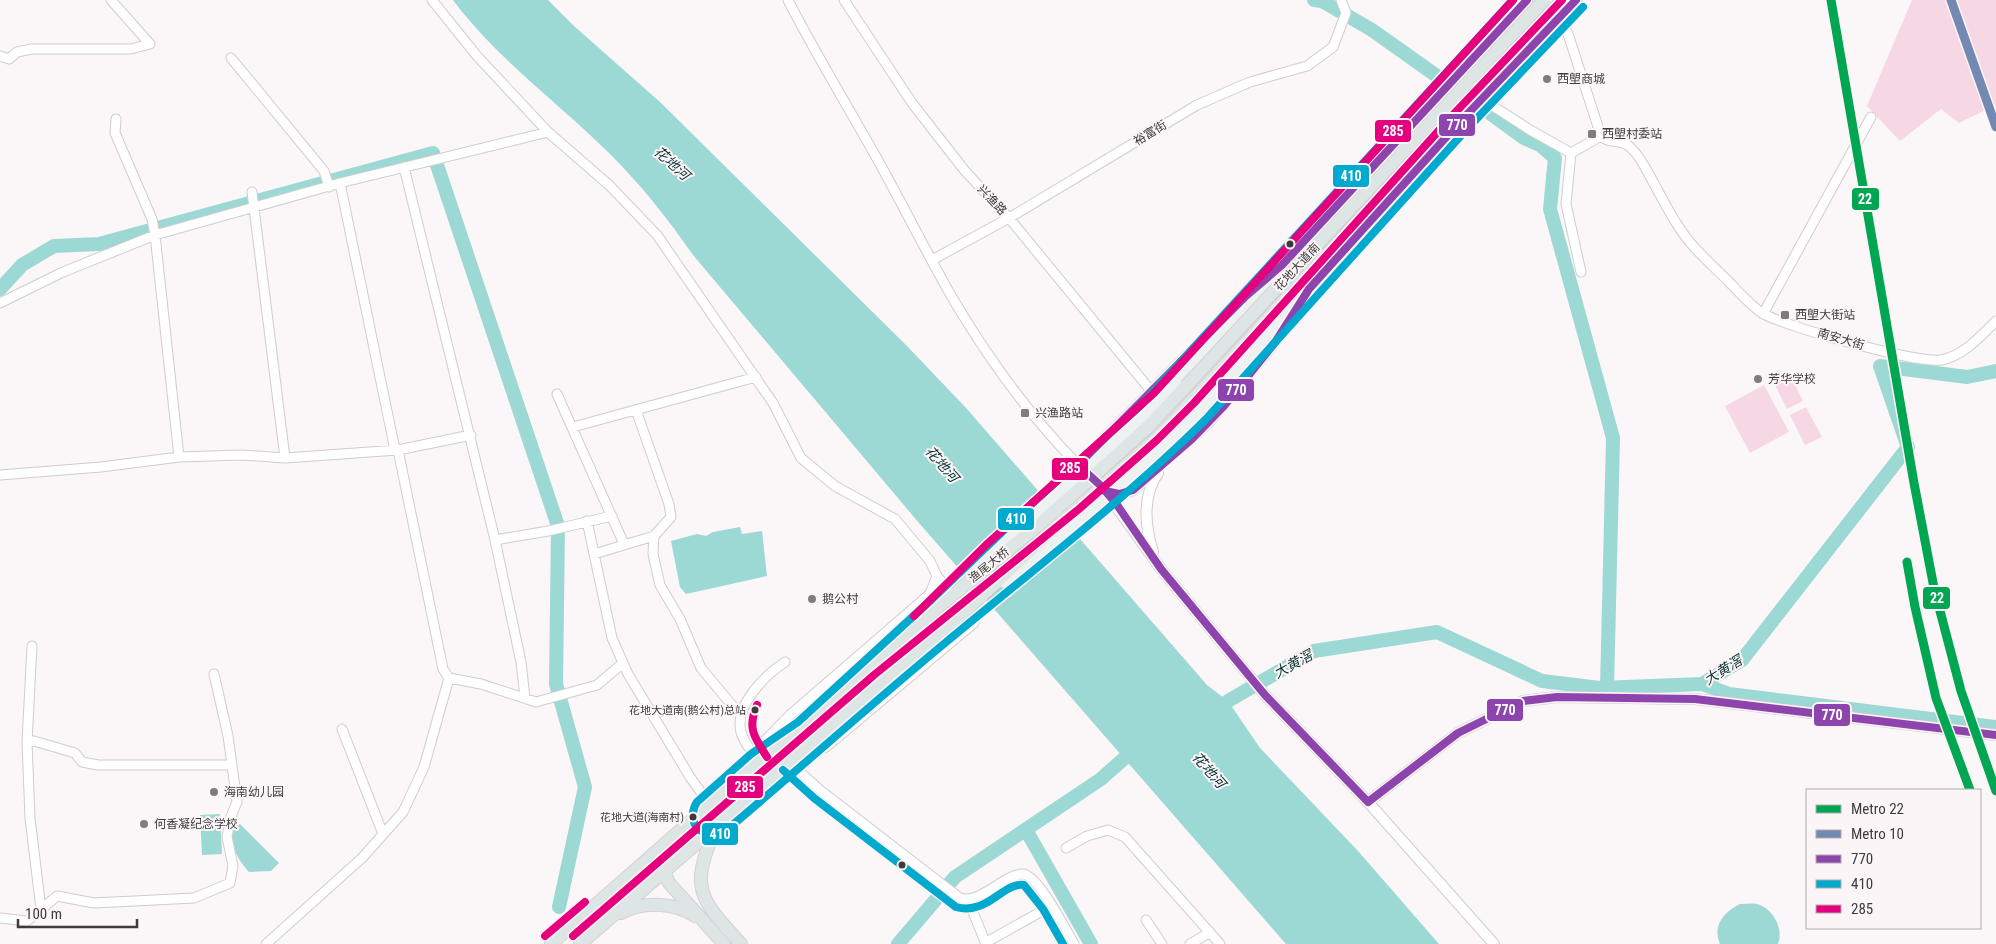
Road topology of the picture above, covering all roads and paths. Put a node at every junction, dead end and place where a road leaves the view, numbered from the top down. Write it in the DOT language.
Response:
graph roads {
  1 [pos="111,0"];
  2 [pos="432,0"];
  3 [pos="788,0"];
  4 [pos="844,0"];
  5 [pos="1341,0"];
  6 [pos="1527,0"];
  7 [pos="1540,0"];
  8 [pos="1544,0"];
  9 [pos="1562,0"];
  10 [pos="1576,0"];
  11 [pos="1559,18"];
  12 [pos="0,56"];
  13 [pos="231,58"];
  14 [pos="1482,99"];
  15 [pos="1871,117"];
  16 [pos="116,118"];
  17 [pos="548,132"];
  18 [pos="1600,136"];
  19 [pos="1571,153"];
  20 [pos="404,167"];
  21 [pos="340,183"];
  22 [pos="329,187"];
  23 [pos="252,192"];
  24 [pos="256,207"];
  25 [pos="1009,218"];
  26 [pos="155,235"];
  27 [pos="932,260"];
  28 [pos="1282,266"];
  29 [pos="1582,272"];
  30 [pos="1309,289"];
  31 [pos="0,303"];
  32 [pos="1763,314"];
  33 [pos="1996,321"];
  34 [pos="756,377"];
  35 [pos="1152,392"];
  36 [pos="557,394"];
  37 [pos="636,410"];
  38 [pos="572,427"];
  39 [pos="471,435"];
  40 [pos="398,450"];
  41 [pos="179,457"];
  42 [pos="285,458"];
  43 [pos="1165,462"];
  44 [pos="1078,465"];
  45 [pos="0,475"];
  46 [pos="1105,490"];
  47 [pos="612,516"];
  48 [pos="587,522"];
  49 [pos="1045,528"];
  50 [pos="654,536"];
  51 [pos="495,540"];
  52 [pos="624,544"];
  53 [pos="594,554"];
  54 [pos="1161,569"];
  55 [pos="937,576"];
  56 [pos="938,607"];
  57 [pos="951,624"];
  58 [pos="32,646"];
  59 [pos="784,662"];
  60 [pos="623,663"];
  61 [pos="214,674"];
  62 [pos="449,678"];
  63 [pos="525,698"];
  64 [pos="742,716"];
  65 [pos="342,728"];
  66 [pos="1996,735"];
  67 [pos="27,742"];
  68 [pos="755,758"];
  69 [pos="790,762"];
  70 [pos="232,765"];
  71 [pos="1368,802"];
  72 [pos="707,807"];
  73 [pos="717,825"];
  74 [pos="383,834"];
  75 [pos="1066,848"];
  76 [pos="665,871"];
  77 [pos="964,899"];
  78 [pos="1051,906"];
  79 [pos="41,909"];
  80 [pos="0,918"];
  81 [pos="608,920"];
  82 [pos="1146,920"];
  83 [pos="707,926"];
  84 [pos="1209,933"];
  85 [pos="986,943"];
  86 [pos="266,944"];
  87 [pos="551,944"];
  88 [pos="580,944"];
  89 [pos="724,944"];
  90 [pos="741,944"];
  91 [pos="1074,944"];
  92 [pos="1162,944"];
  93 [pos="1190,944"];
  94 [pos="1220,944"];
  95 [pos="1494,944"];
  1 -- 12 [label="street"];
  2 -- 17 [label="street"];
  3 -- 27 [label="street"];
  4 -- 25 [label="street, 兴渔路"];
  5 -- 25 [label="street, 裕富街"];
  6 -- 28 [label="main road, 花地大道南"];
  7 -- 11 [label="street"];
  8 -- 49 [label="main road, 花地大道南, bridge"];
  9 -- 49 [label="main road, 花地大道南, bridge"];
  10 -- 11 [label="main road, 花地大道南"];
  11 -- 14 [label="main road, 花地大道南"];
  11 -- 18 [label="street"];
  13 -- 22 [label="street"];
  14 -- 19 [label="street"];
  14 -- 30 [label="main road, 花地大道南"];
  15 -- 32 [label="street"];
  16 -- 26 [label="street"];
  17 -- 20 [label="street"];
  17 -- 34 [label="street"];
  18 -- 19 [label="street"];
  18 -- 32 [label="street"];
  19 -- 29 [label="street"];
  20 -- 21 [label="street"];
  20 -- 39 [label="street"];
  21 -- 22 [label="street"];
  21 -- 40 [label="street"];
  22 -- 24 [label="street"];
  23 -- 24 [label="street"];
  24 -- 26 [label="street"];
  24 -- 42 [label="street"];
  25 -- 27 [label="street, 裕富街"];
  25 -- 35 [label="street, 兴渔路"];
  26 -- 31 [label="street"];
  26 -- 41 [label="street"];
  27 -- 44 [label="street"];
  28 -- 35 [label="street, 花地大道南"];
  28 -- 56 [label="main road, bridge"];
  30 -- 43 [label="street, 花地大道南"];
  30 -- 57 [label="main road, bridge"];
  32 -- 33 [label="street, 南安大街"];
  34 -- 37 [label="street"];
  34 -- 55 [label="street"];
  35 -- 44 [label="street, 花地大道南"];
  36 -- 38 [label="street"];
  37 -- 38 [label="street"];
  37 -- 50 [label="street"];
  38 -- 47 [label="street"];
  39 -- 40 [label="street"];
  39 -- 51 [label="street"];
  40 -- 42 [label="street"];
  40 -- 62 [label="street"];
  41 -- 42 [label="street"];
  41 -- 45 [label="street"];
  43 -- 46 [label="street, 花地大道南"];
  43 -- 54 [label="street"];
  44 -- 46 [label="street"];
  46 -- 54 [label="street"];
  47 -- 48 [label="street"];
  47 -- 52 [label="street"];
  48 -- 51 [label="street"];
  48 -- 53 [label="street"];
  49 -- 56 [label="main road, 渔尾大桥, bridge"];
  49 -- 57 [label="main road, bridge"];
  50 -- 52 [label="street"];
  50 -- 64 [label="street"];
  51 -- 63 [label="street"];
  52 -- 53 [label="street"];
  53 -- 60 [label="street"];
  54 -- 71 [label="street"];
  55 -- 68 [label="street"];
  55 -- 69 [label="street"];
  56 -- 68 [label="main road, 渔尾大桥"];
  57 -- 69 [label="main road"];
  58 -- 67 [label="street"];
  59 -- 64 [label="street"];
  60 -- 63 [label="street"];
  60 -- 72 [label="street"];
  61 -- 70 [label="street"];
  62 -- 63 [label="street"];
  62 -- 74 [label="street"];
  64 -- 68 [label="street"];
  65 -- 74 [label="street"];
  66 -- 71 [label="street"];
  67 -- 70 [label="street"];
  67 -- 79 [label="street"];
  68 -- 72 [label="main road"];
  69 -- 73 [label="main road"];
  69 -- 77 [label="street"];
  70 -- 79 [label="street"];
  71 -- 95 [label="street"];
  72 -- 73 [label="main road"];
  72 -- 76 [label="main road"];
  72 -- 87 [label="main road"];
  73 -- 76 [label="main road"];
  73 -- 90 [label="main road"];
  74 -- 86 [label="street"];
  75 -- 84 [label="street"];
  76 -- 81 [label="main road"];
  76 -- 83 [label="main road"];
  77 -- 78 [label="street"];
  77 -- 85 [label="street"];
  78 -- 85 [label="street"];
  78 -- 91 [label="street"];
  79 -- 80 [label="street"];
  81 -- 83 [label="main road"];
  81 -- 88 [label="main road"];
  82 -- 92 [label="street"];
  83 -- 89 [label="main road"];
  84 -- 93 [label="street"];
  84 -- 94 [label="street"];
}
